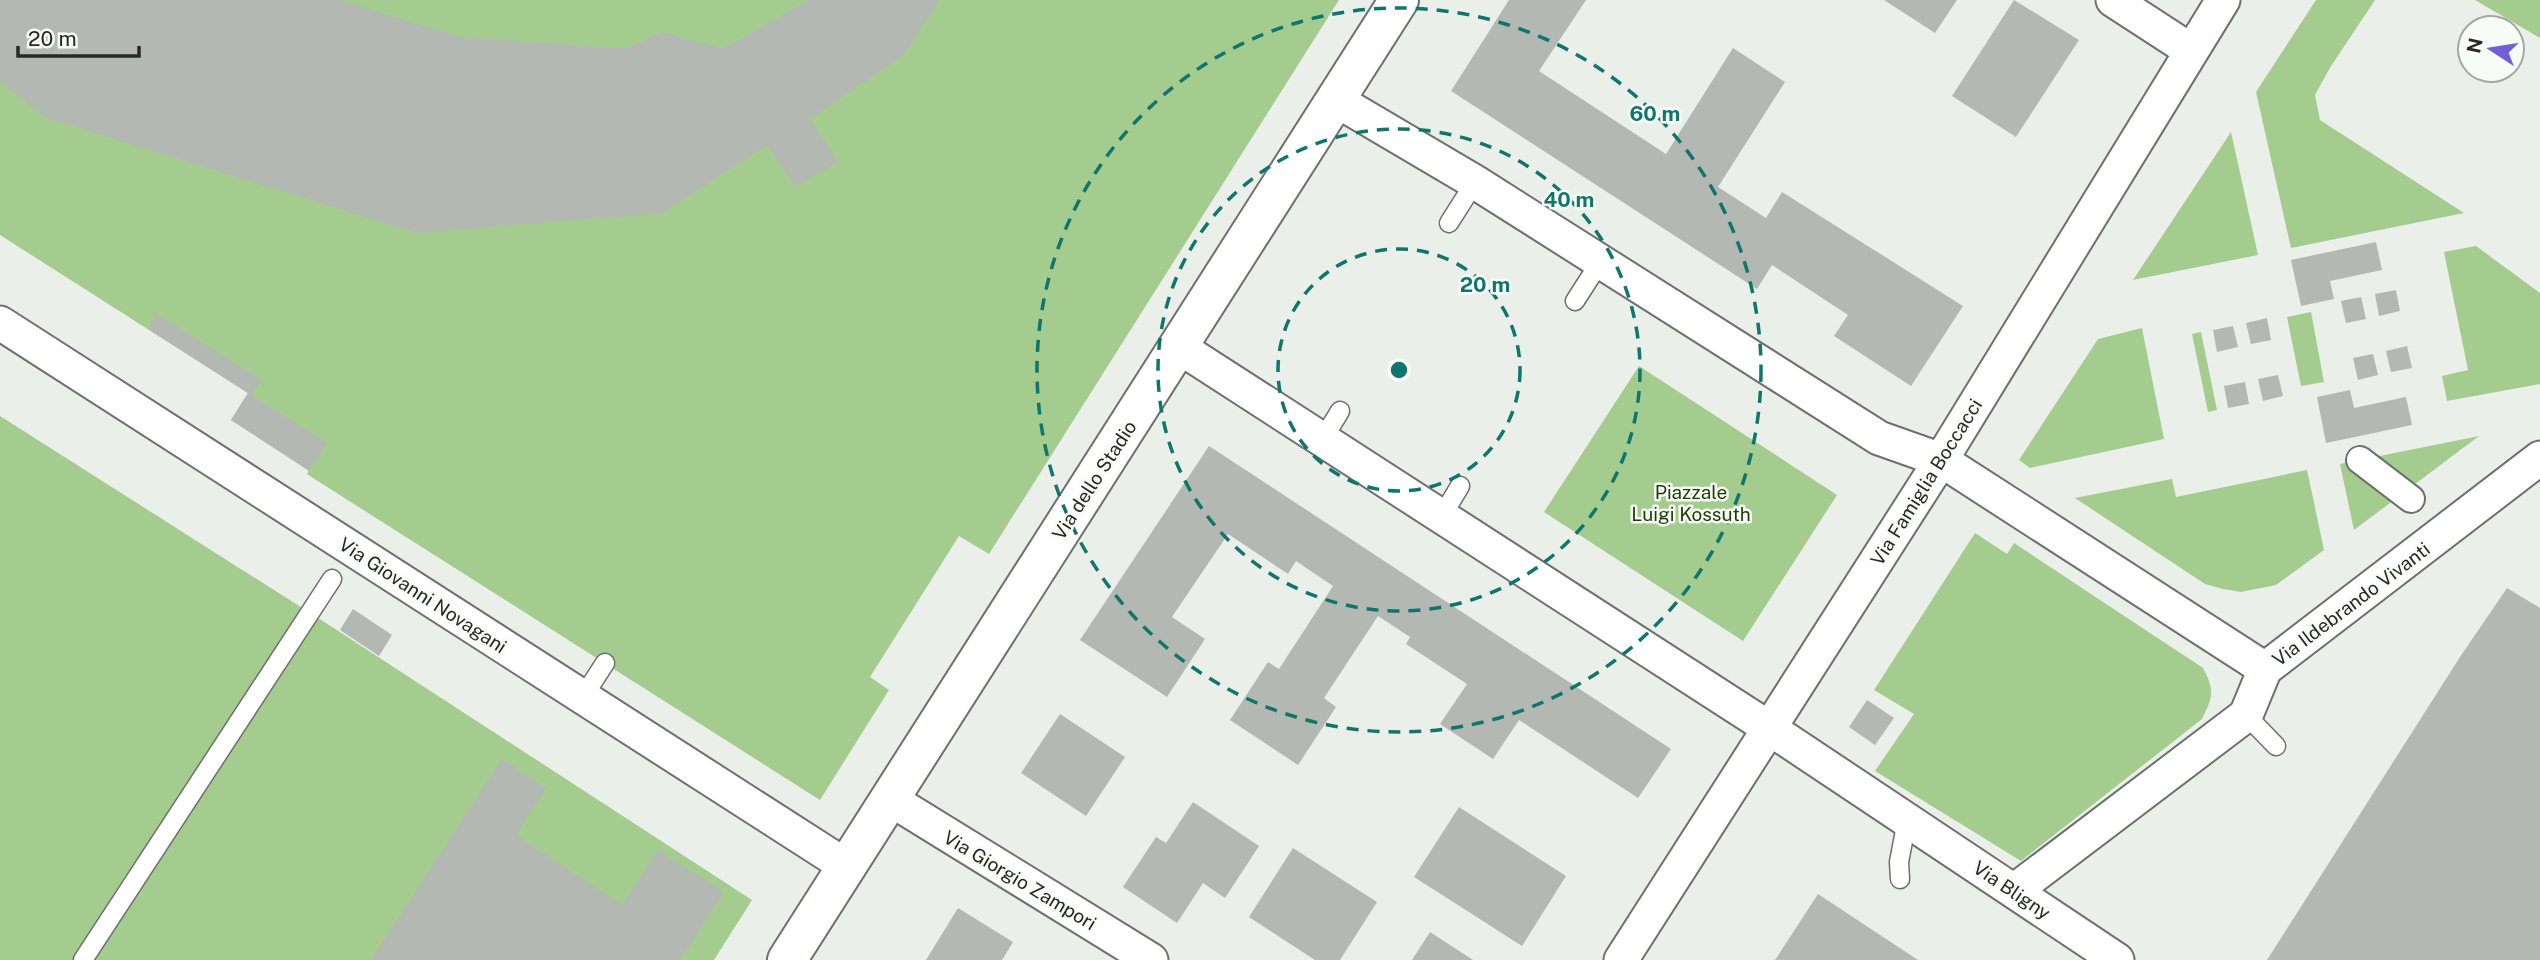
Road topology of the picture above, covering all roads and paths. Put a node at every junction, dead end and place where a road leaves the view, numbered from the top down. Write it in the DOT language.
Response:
graph roads {
  1 [pos="1399,0"];
  2 [pos="2113,0"];
  3 [pos="2223,0"];
  4 [pos="2190,50"];
  5 [pos="1336,100"];
  6 [pos="1475,182"];
  7 [pos="1449,223"];
  8 [pos="1600,262"];
  9 [pos="1575,302"];
  10 [pos="0,323"];
  11 [pos="1179,347"];
  12 [pos="1340,411"];
  13 [pos="1323,439"];
  14 [pos="2540,458"];
  15 [pos="1941,460"];
  16 [pos="2360,460"];
  17 [pos="1460,486"];
  18 [pos="2411,499"];
  19 [pos="1442,516"];
  20 [pos="332,579"];
  21 [pos="605,663"];
  22 [pos="2265,669"];
  23 [pos="583,697"];
  24 [pos="2246,715"];
  25 [pos="1769,728"];
  26 [pos="2276,746"];
  27 [pos="890,799"];
  28 [pos="1907,820"];
  29 [pos="846,866"];
  30 [pos="1900,879"];
  31 [pos="2014,891"];
  32 [pos="83,960"];
  33 [pos="787,960"];
  34 [pos="1151,960"];
  35 [pos="1621,960"];
  36 [pos="2117,960"];
  1 -- 5 [label="street, Via dello Stadio"];
  2 -- 4 [label="street"];
  3 -- 4 [label="street, Via Famiglia Boccacci"];
  4 -- 15 [label="street, Via Famiglia Boccacci"];
  5 -- 6 [label="street"];
  5 -- 11 [label="street, Via dello Stadio"];
  6 -- 7 [label="lane"];
  6 -- 8 [label="street"];
  8 -- 9 [label="lane"];
  8 -- 15 [label="street"];
  10 -- 23 [label="street, Via Giovanni Novagani"];
  11 -- 13 [label="street"];
  11 -- 27 [label="street, Via dello Stadio"];
  12 -- 13 [label="lane"];
  13 -- 19 [label="street"];
  14 -- 22 [label="street, Via Ildebrando Vivanti"];
  15 -- 22 [label="street"];
  15 -- 25 [label="street, Via Famiglia Boccacci"];
  16 -- 18 [label="street"];
  17 -- 19 [label="lane"];
  19 -- 25 [label="street"];
  20 -- 32 [label="lane"];
  21 -- 23 [label="lane"];
  22 -- 24 [label="street, Via Ildebrando Vivanti"];
  23 -- 29 [label="street, Via Giovanni Novagani"];
  24 -- 26 [label="lane"];
  24 -- 31 [label="street"];
  25 -- 28 [label="street, Via Bligny"];
  25 -- 35 [label="street, Via Famiglia Boccacci"];
  27 -- 29 [label="street, Via dello Stadio"];
  27 -- 34 [label="street, Via Giorgio Zampori"];
  28 -- 30 [label="lane"];
  28 -- 31 [label="street, Via Bligny"];
  29 -- 33 [label="street, Via dello Stadio"];
  31 -- 36 [label="street, Via Bligny"];
}
